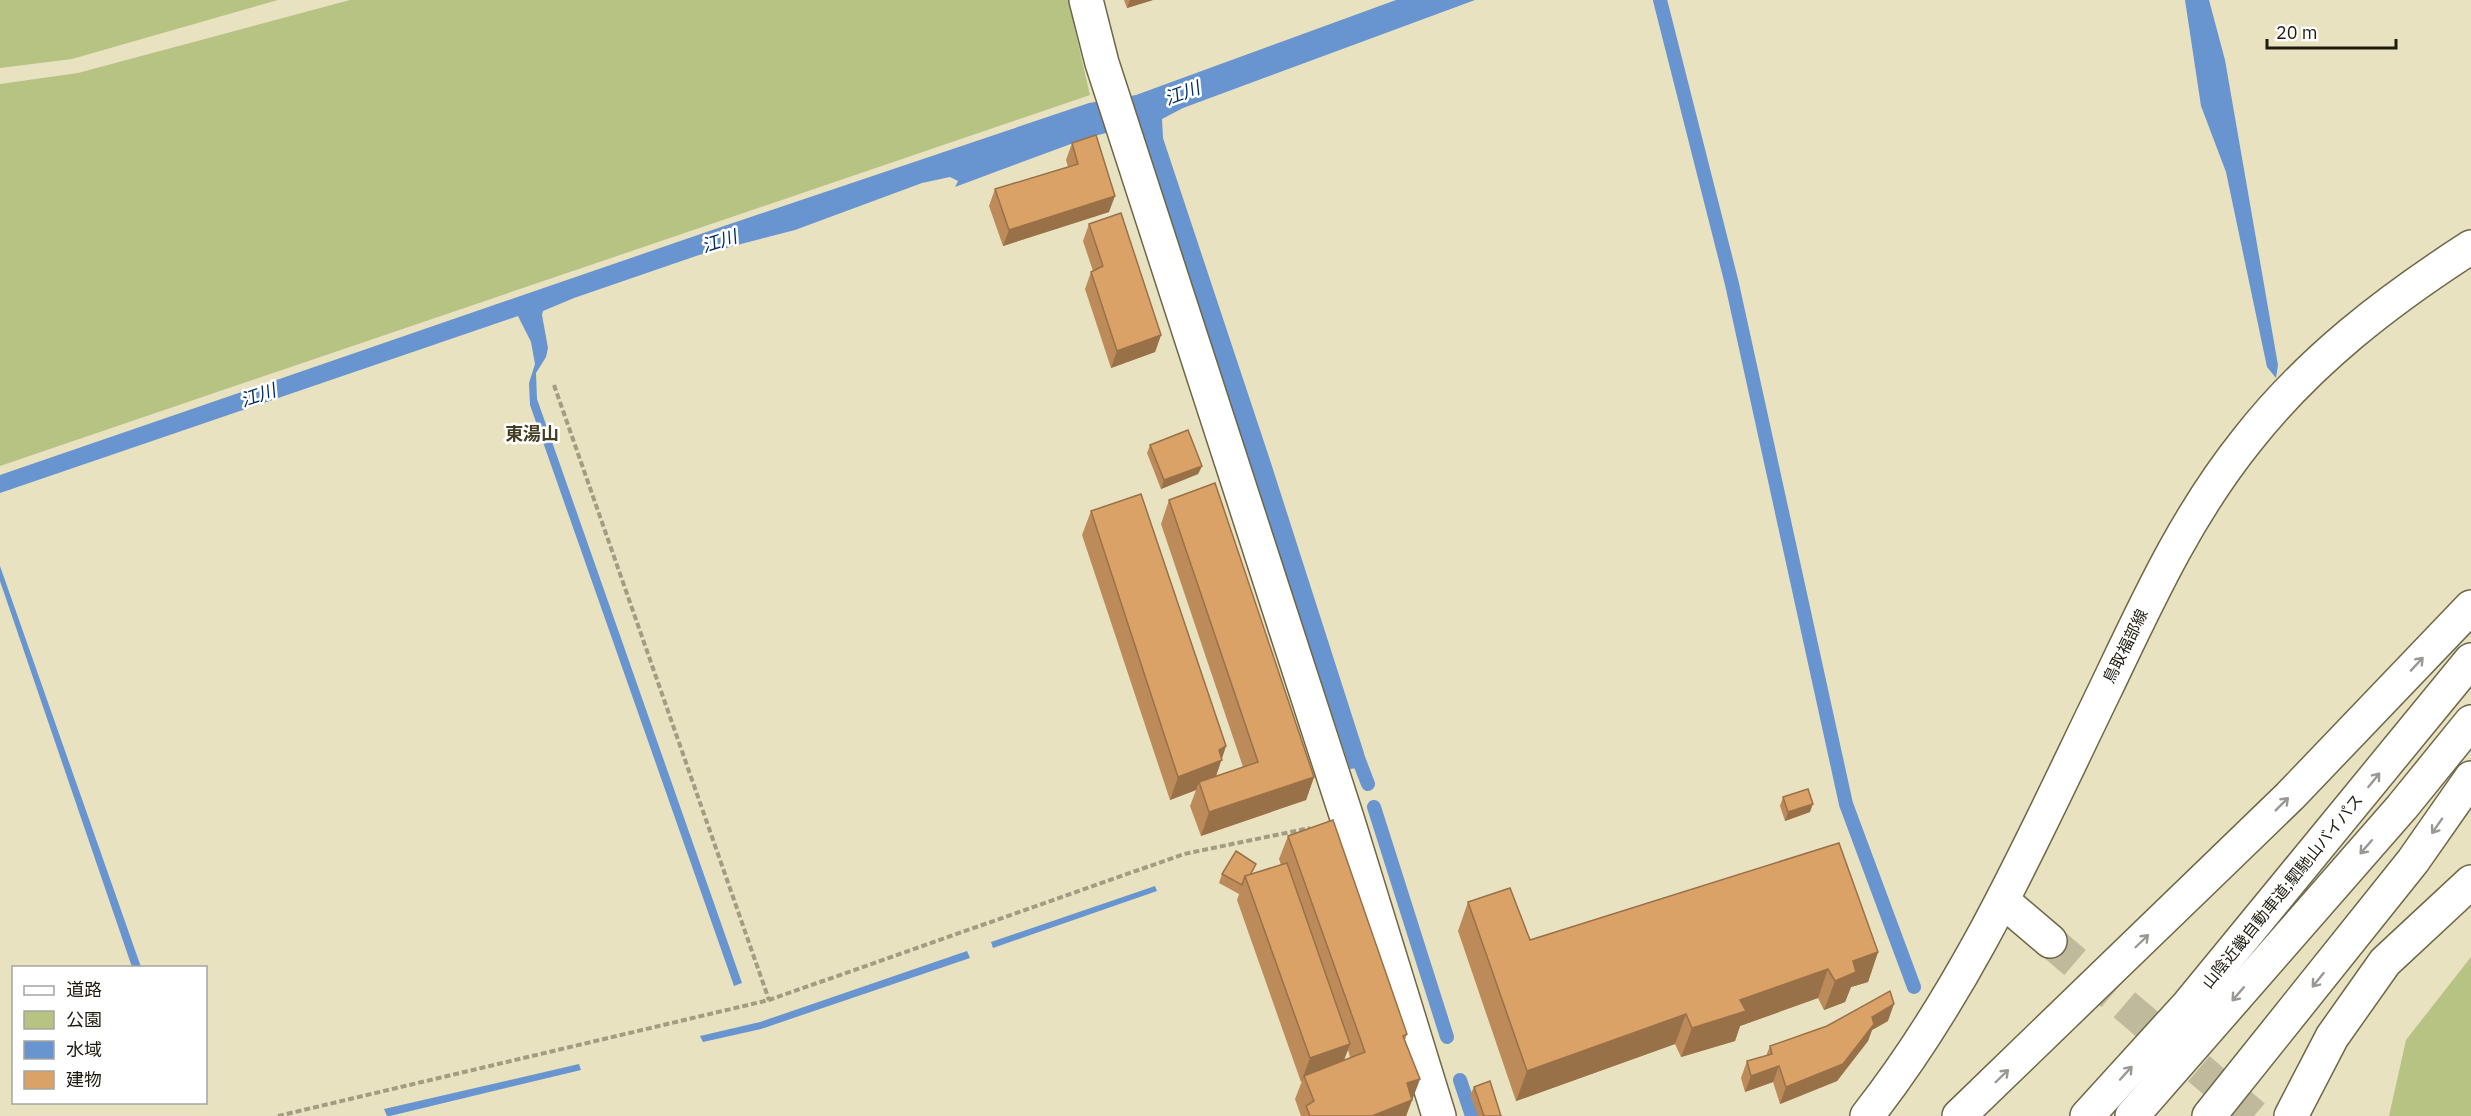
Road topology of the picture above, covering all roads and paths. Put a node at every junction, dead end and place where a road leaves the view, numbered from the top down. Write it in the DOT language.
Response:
graph roads {
  1 [pos="1086,0"];
  2 [pos="2471,247"];
  3 [pos="554,386"];
  4 [pos="2471,607"];
  5 [pos="2471,660"];
  6 [pos="2471,722"];
  7 [pos="2471,778"];
  8 [pos="1347,821"];
  9 [pos="2471,882"];
  10 [pos="2003,901"];
  11 [pos="2050,940"];
  12 [pos="769,1000"];
  13 [pos="278,1116"];
  14 [pos="1439,1116"];
  15 [pos="1867,1116"];
  16 [pos="1959,1116"];
  17 [pos="2087,1116"];
  18 [pos="2132,1116"];
  19 [pos="2209,1116"];
  20 [pos="2291,1116"];
  1 -- 8 [label="main road"];
  2 -- 10 [label="main road, 鳥取福部線"];
  3 -- 12 [label="path"];
  16 -- 4 [label="main road, one-way"];
  17 -- 5 [label="main road, 山陰近畿自動車道;駟馳山バイパス, one-way"];
  6 -- 18 [label="main road, 山陰近畿自動車道;駟馳山バイパス, one-way"];
  7 -- 19 [label="main road, one-way"];
  8 -- 12 [label="path"];
  8 -- 14 [label="main road"];
  9 -- 20 [label="main road"];
  10 -- 11 [label="main road"];
  10 -- 15 [label="main road, 鳥取福部線"];
  12 -- 13 [label="path"];
}
